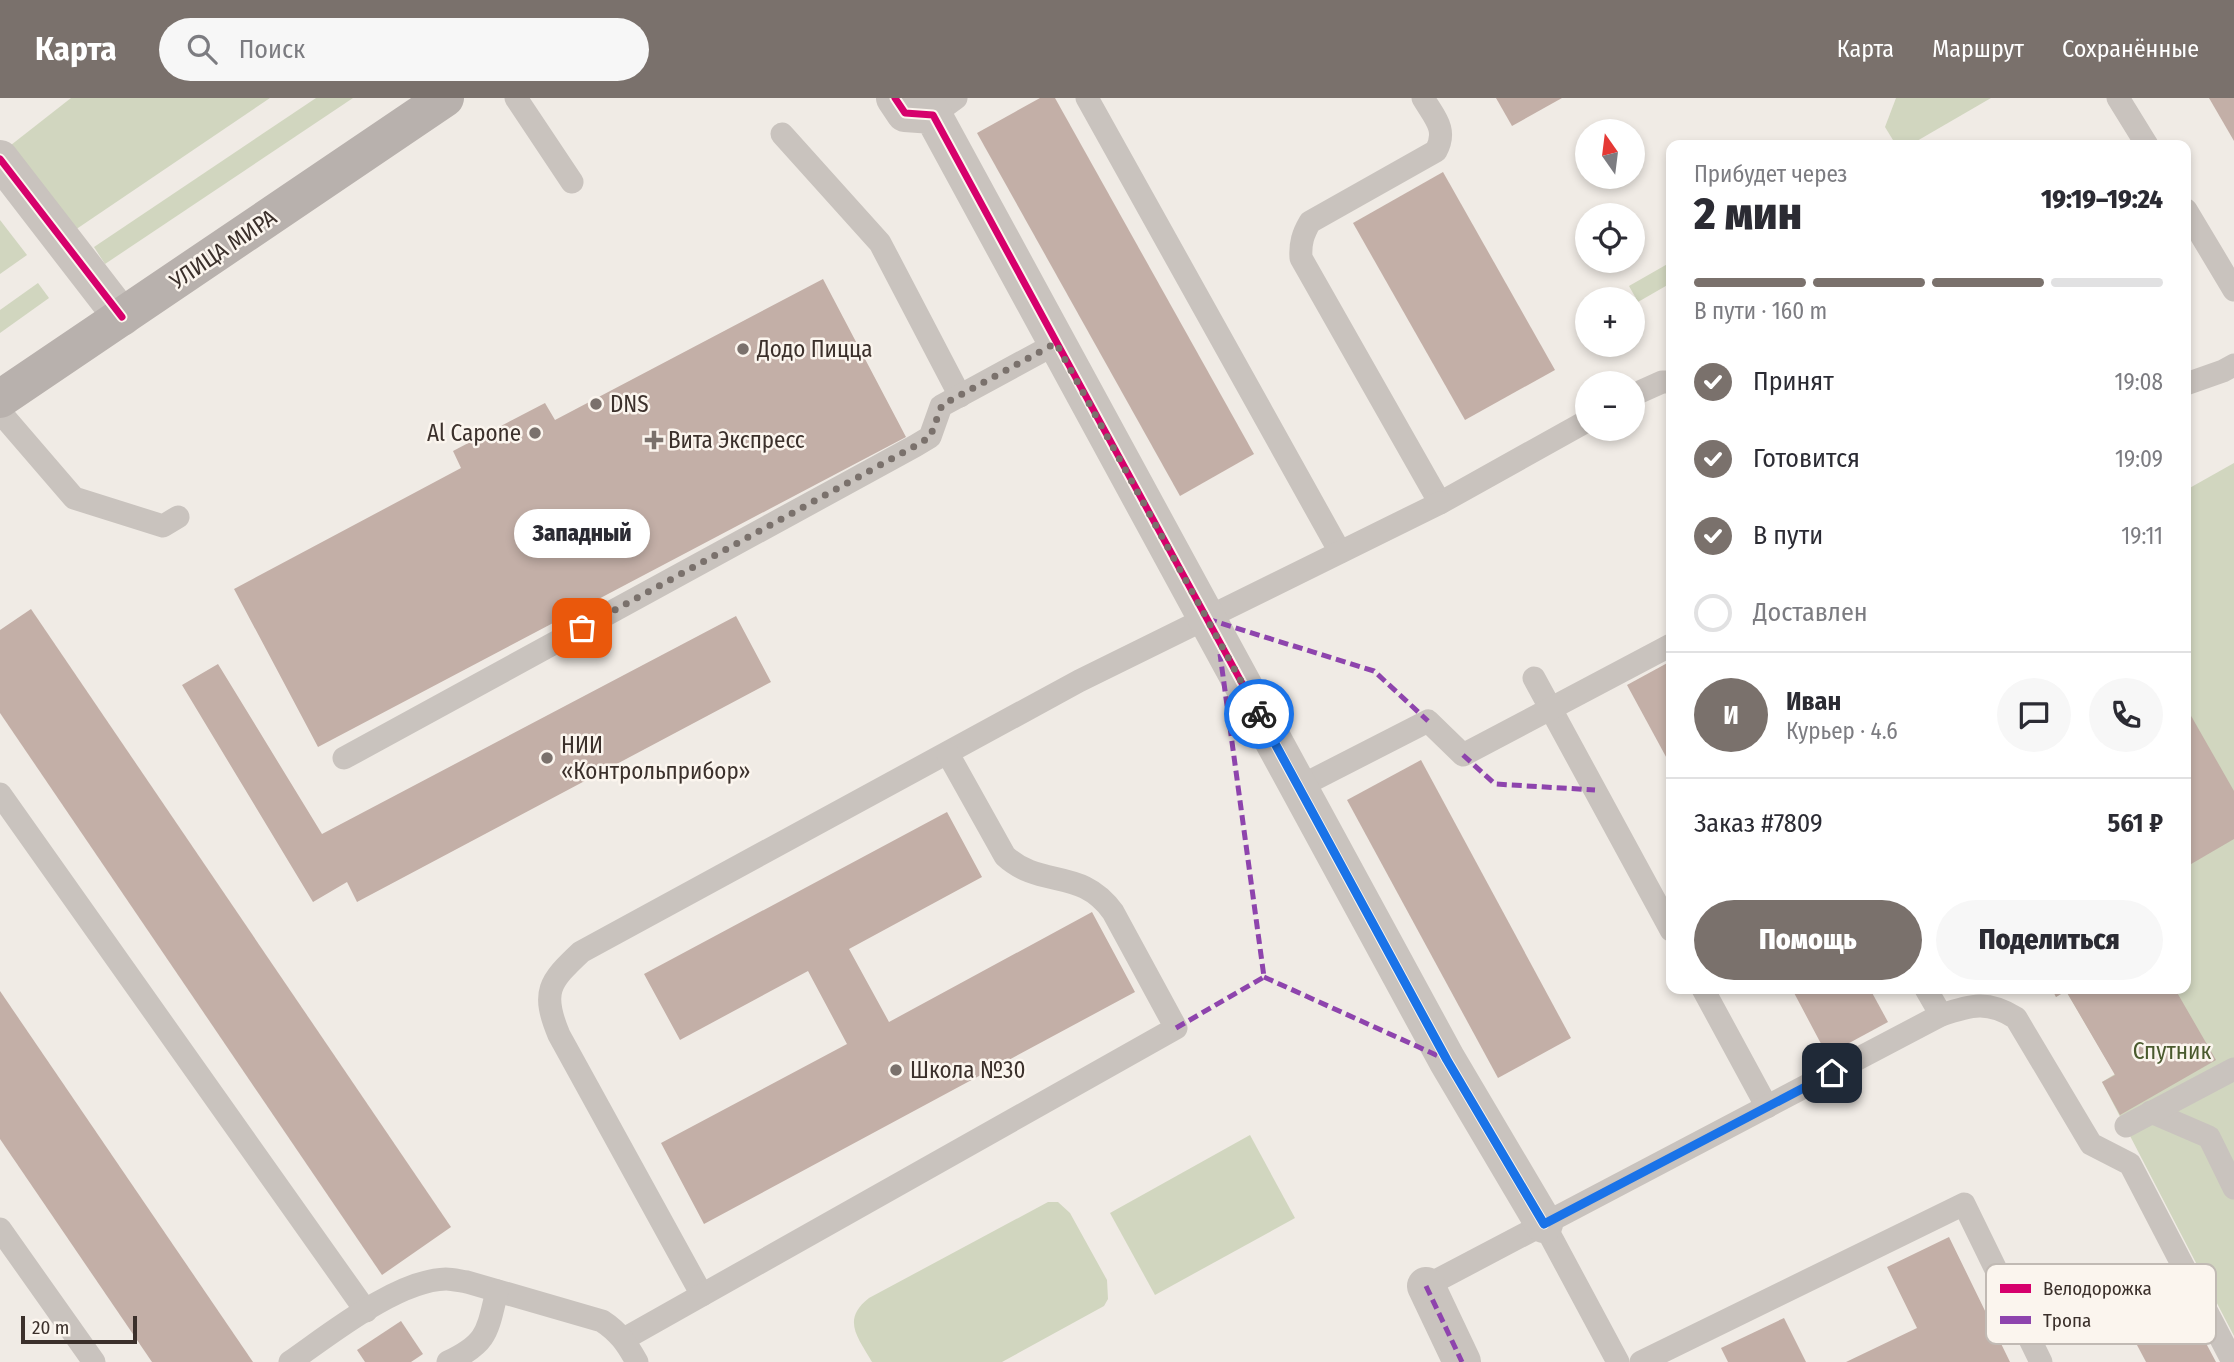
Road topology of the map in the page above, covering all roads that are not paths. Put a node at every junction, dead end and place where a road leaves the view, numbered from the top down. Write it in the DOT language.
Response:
graph roads {
  1 [pos="445,98"];
  2 [pos="516,98"];
  3 [pos="895,98"];
  4 [pos="1087,98"];
  5 [pos="1423,98"];
  6 [pos="2118,98"];
  7 [pos="944,107"];
  8 [pos="782,134"];
  9 [pos="2144,140"];
  10 [pos="0,159"];
  11 [pos="572,182"];
  12 [pos="2191,218"];
  13 [pos="2234,290"];
  14 [pos="122,317"];
  15 [pos="1056,343"];
  16 [pos="2234,365"];
  17 [pos="1666,382"];
  18 [pos="2191,382"];
  19 [pos="1645,390"];
  20 [pos="960,396"];
  21 [pos="0,399"];
  22 [pos="0,412"];
  23 [pos="1575,428"];
  24 [pos="1440,503"];
  25 [pos="178,517"];
  26 [pos="1340,552"];
  27 [pos="1207,618"];
  28 [pos="1666,648"];
  29 [pos="1534,678"];
  30 [pos="1552,710"];
  31 [pos="948,754"];
  32 [pos="344,758"];
  33 [pos="1299,787"];
  34 [pos="0,794"];
  35 [pos="1666,921"];
  36 [pos="1706,994"];
  37 [pos="1929,994"];
  38 [pos="1986,997"];
  39 [pos="1941,1015"];
  40 [pos="2234,1069"];
  41 [pos="1767,1107"];
  42 [pos="2151,1112"];
  43 [pos="2126,1126"];
  44 [pos="2234,1188"];
  45 [pos="1544,1224"];
  46 [pos="0,1229"];
  47 [pos="1993,1264"];
  48 [pos="2183,1264"];
  49 [pos="1426,1286"];
  50 [pos="497,1291"];
  51 [pos="702,1295"];
  52 [pos="366,1311"];
  53 [pos="2216,1328"];
  54 [pos="624,1339"];
  55 [pos="2032,1344"];
  56 [pos="1683,1353"];
  57 [pos="94,1362"];
  58 [pos="290,1362"];
  59 [pos="447,1362"];
  60 [pos="637,1362"];
  61 [pos="1462,1362"];
  62 [pos="1618,1362"];
  63 [pos="1642,1362"];
  64 [pos="2041,1362"];
  65 [pos="2234,1362"];
  1 -- 14 [label="main road, УЛИЦА МИРА"];
  2 -- 11 [label="lane"];
  3 -- 7 [label="street"];
  4 -- 26 [label="lane"];
  5 -- 24 [label="lane"];
  6 -- 9 [label="lane"];
  7 -- 15 [label="street"];
  8 -- 20 [label="lane"];
  10 -- 14 [label="street"];
  12 -- 13 [label="lane"];
  14 -- 21 [label="main road, УЛИЦА МИРА"];
  15 -- 20 [label="lane"];
  15 -- 27 [label="street"];
  16 -- 18 [label="lane"];
  17 -- 19 [label="lane"];
  20 -- 32 [label="lane"];
  22 -- 25 [label="lane"];
  23 -- 24 [label="lane"];
  24 -- 26 [label="lane"];
  26 -- 27 [label="lane"];
  27 -- 31 [label="lane"];
  27 -- 33 [label="street"];
  28 -- 30 [label="lane"];
  29 -- 30 [label="lane"];
  30 -- 33 [label="lane"];
  30 -- 35 [label="lane"];
  31 -- 51 [label="lane"];
  31 -- 51 [label="lane"];
  33 -- 45 [label="street"];
  34 -- 52 [label="lane"];
  36 -- 41 [label="lane"];
  37 -- 39 [label="lane"];
  38 -- 39 [label="lane"];
  38 -- 48 [label="lane"];
  39 -- 41 [label="lane"];
  40 -- 42 [label="lane"];
  41 -- 45 [label="lane"];
  42 -- 43 [label="lane"];
  42 -- 44 [label="lane"];
  45 -- 49 [label="lane"];
  45 -- 62 [label="lane"];
  46 -- 57 [label="lane"];
  47 -- 56 [label="lane"];
  49 -- 61 [label="street"];
  50 -- 52 [label="lane"];
  50 -- 54 [label="lane"];
  50 -- 59 [label="lane"];
  51 -- 54 [label="lane"];
  52 -- 58 [label="lane"];
  53 -- 65 [label="lane"];
  54 -- 60 [label="lane"];
  55 -- 64 [label="lane"];
  56 -- 63 [label="lane"];
}
